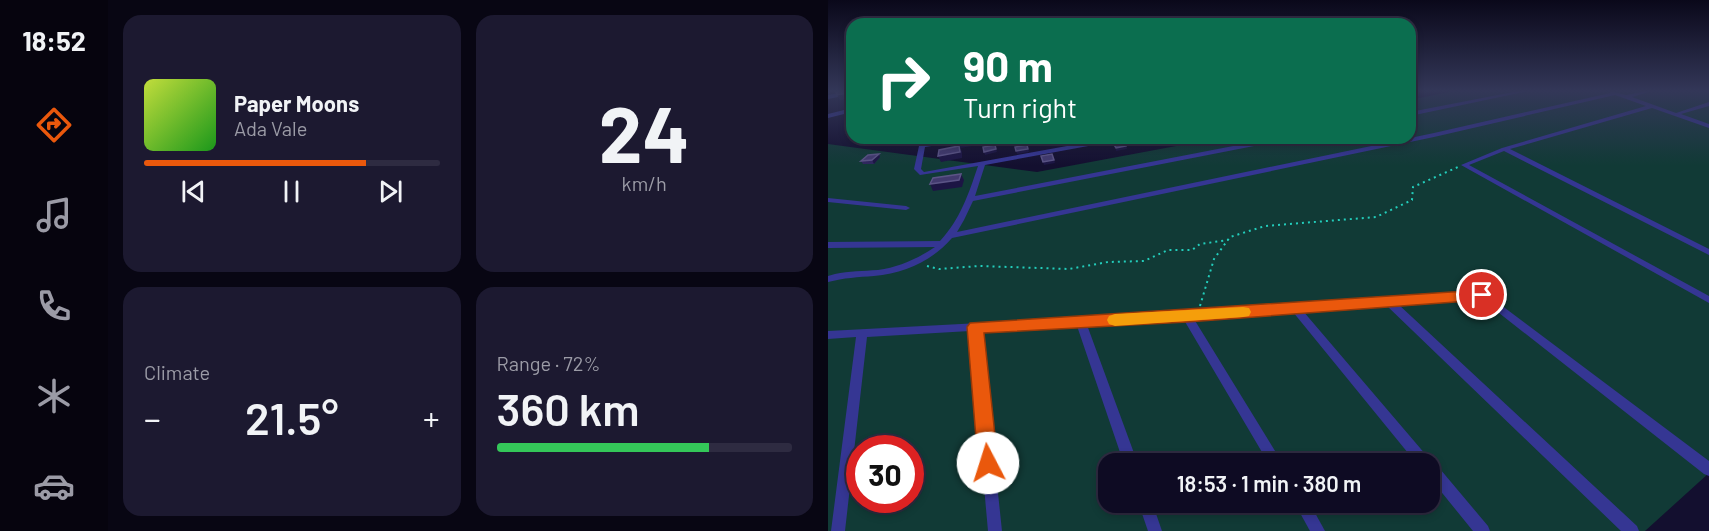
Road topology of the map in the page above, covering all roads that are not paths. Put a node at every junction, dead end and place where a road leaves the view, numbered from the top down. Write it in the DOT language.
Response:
graph roads {
  1 [pos="1505,116"];
  2 [pos="1618,116"];
  3 [pos="1681,116"];
  4 [pos="1709,126"];
  5 [pos="1416,135"];
  6 [pos="934,144"];
  7 [pos="1089,144"];
  8 [pos="1255,144"];
  9 [pos="1376,144"];
  10 [pos="922,146"];
  11 [pos="1504,149"];
  12 [pos="982,164"];
  13 [pos="828,200"];
  14 [pos="970,200"];
  15 [pos="906,208"];
  16 [pos="951,236"];
  17 [pos="943,244"];
  18 [pos="828,245"];
  19 [pos="1709,252"];
  20 [pos="828,279"];
  21 [pos="1709,300"];
  22 [pos="1389,302"];
  23 [pos="1295,308"];
  24 [pos="1192,316"];
  25 [pos="1081,322"];
  26 [pos="975,327"];
  27 [pos="862,334"];
  28 [pos="828,335"];
  29 [pos="1127,453"];
  30 [pos="1271,453"];
  31 [pos="1417,453"];
  32 [pos="1709,468"];
  33 [pos="1440,480"];
  34 [pos="1149,513"];
  35 [pos="1307,513"];
  36 [pos="838,531"];
  37 [pos="995,531"];
  38 [pos="1155,531"];
  39 [pos="1318,531"];
  40 [pos="1483,531"];
  41 [pos="1632,531"];
  1 -- 5 [label="street"];
  2 -- 11 [label="street"];
  3 -- 4 [label="street"];
  6 -- 10 [label="street"];
  7 -- 12 [label="street"];
  8 -- 14 [label="street"];
  9 -- 16 [label="street"];
  10 -- 12 [label="street"];
  11 -- 19 [label="street"];
  11 -- 21 [label="street"];
  12 -- 14 [label="street"];
  13 -- 15 [label="street"];
  14 -- 16 [label="street"];
  16 -- 17 [label="street"];
  17 -- 18 [label="street"];
  17 -- 20 [label="street"];
  22 -- 23 [label="street"];
  22 -- 32 [label="street"];
  22 -- 41 [label="street"];
  23 -- 24 [label="street"];
  23 -- 31 [label="street"];
  24 -- 25 [label="street"];
  24 -- 30 [label="street"];
  25 -- 26 [label="street"];
  25 -- 29 [label="street"];
  26 -- 27 [label="street"];
  26 -- 37 [label="street"];
  27 -- 28 [label="street"];
  27 -- 36 [label="street"];
  33 -- 40 [label="street"];
  34 -- 38 [label="street"];
  35 -- 39 [label="street"];
}
